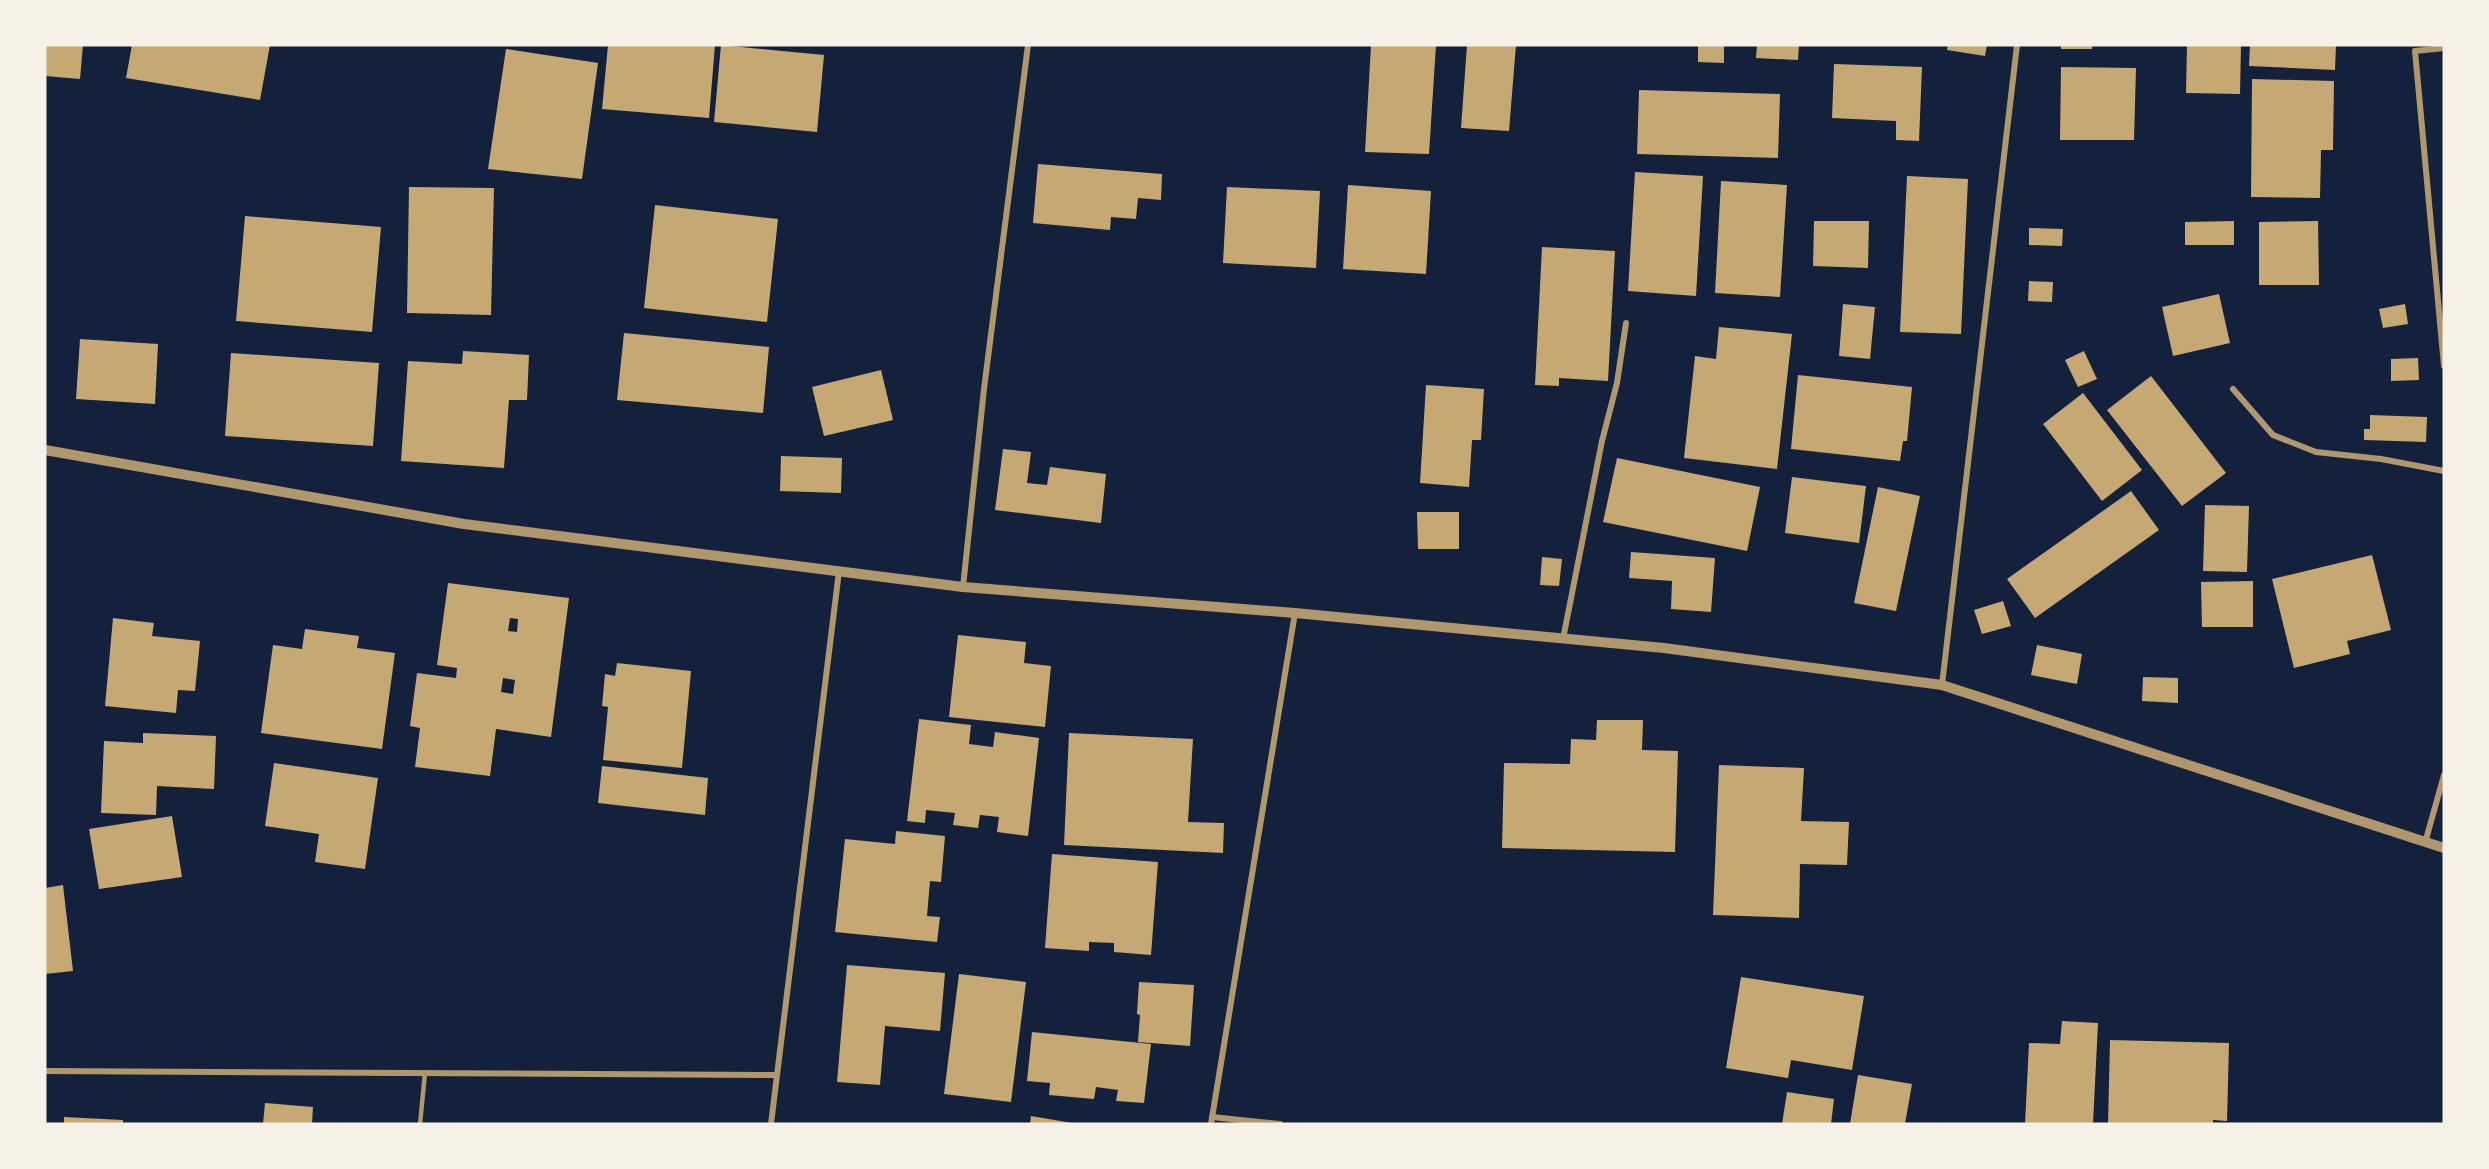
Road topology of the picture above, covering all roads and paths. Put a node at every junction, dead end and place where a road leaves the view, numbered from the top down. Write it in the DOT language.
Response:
graph roads {
  1 [pos="1028,45"];
  2 [pos="2018,45"];
  3 [pos="2415,48"];
  4 [pos="2444,48"];
  5 [pos="1626,323"];
  6 [pos="2444,366"];
  7 [pos="2233,389"];
  8 [pos="45,450"];
  9 [pos="2444,471"];
  10 [pos="839,570"];
  11 [pos="963,587"];
  12 [pos="1295,613"];
  13 [pos="1563,639"];
  14 [pos="1941,685"];
  15 [pos="2444,775"];
  16 [pos="2425,844"];
  17 [pos="2444,848"];
  18 [pos="45,1071"];
  19 [pos="425,1073"];
  20 [pos="776,1075"];
  21 [pos="1212,1120"];
  22 [pos="420,1124"];
  23 [pos="771,1124"];
  24 [pos="1280,1124"];
  1 -- 11 [label="street"];
  2 -- 14 [label="street"];
  3 -- 4 [label="street"];
  3 -- 6 [label="street"];
  5 -- 13 [label="street"];
  7 -- 9 [label="street"];
  8 -- 10 [label="street"];
  10 -- 11 [label="street"];
  10 -- 20 [label="street"];
  11 -- 12 [label="street"];
  12 -- 13 [label="street"];
  12 -- 21 [label="street"];
  13 -- 14 [label="street"];
  14 -- 16 [label="street"];
  15 -- 16 [label="street"];
  16 -- 17 [label="street"];
  18 -- 19 [label="street"];
  19 -- 20 [label="street"];
  19 -- 22 [label="lane"];
  20 -- 23 [label="street"];
  21 -- 24 [label="street"];
}
